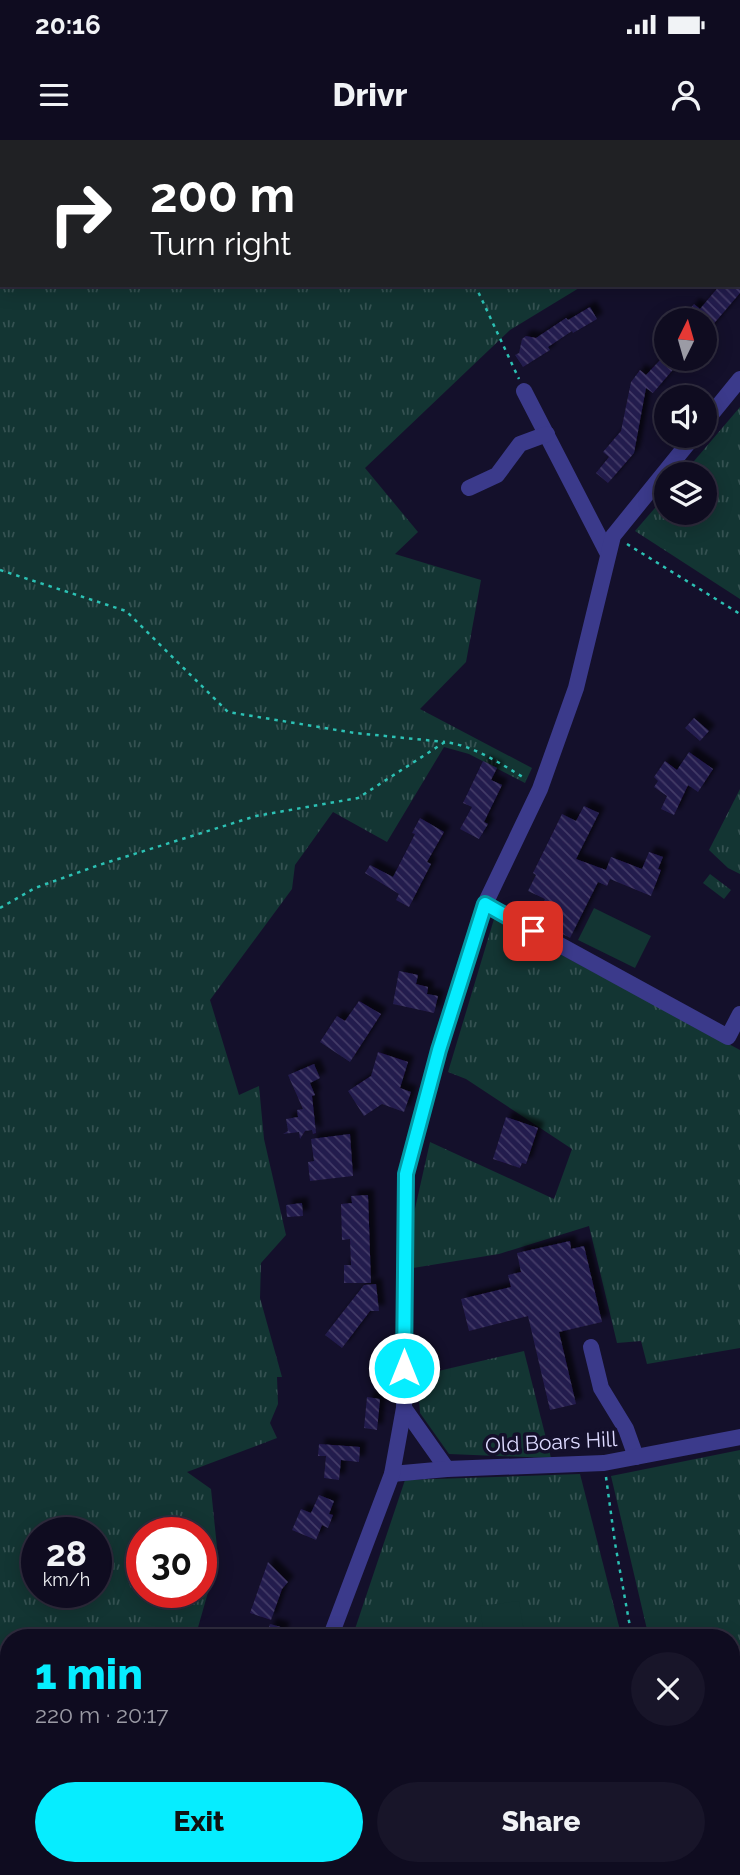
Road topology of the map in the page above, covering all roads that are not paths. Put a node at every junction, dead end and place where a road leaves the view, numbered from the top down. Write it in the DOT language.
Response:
graph roads {
  1 [pos="740,379"];
  2 [pos="524,391"];
  3 [pos="717,407"];
  4 [pos="547,434"];
  5 [pos="684,448"];
  6 [pos="468,488"];
  7 [pos="607,552"];
  8 [pos="485,904"];
  9 [pos="740,1014"];
  10 [pos="591,1347"];
  11 [pos="404,1408"];
  12 [pos="740,1437"];
  13 [pos="636,1457"];
  14 [pos="447,1469"];
  15 [pos="392,1474"];
  16 [pos="333,1629"];
  1 -- 3 [label="street"];
  2 -- 4 [label="street"];
  4 -- 6 [label="street"];
  4 -- 7 [label="street"];
  5 -- 7 [label="street"];
  7 -- 8 [label="street"];
  8 -- 9 [label="street"];
  8 -- 11 [label="street"];
  10 -- 13 [label="street"];
  11 -- 14 [label="street"];
  11 -- 15 [label="street"];
  12 -- 13 [label="street, Old Boars Hill"];
  13 -- 14 [label="street, Old Boars Hill"];
  14 -- 15 [label="street, Old Boars Hill"];
  15 -- 16 [label="street"];
}
